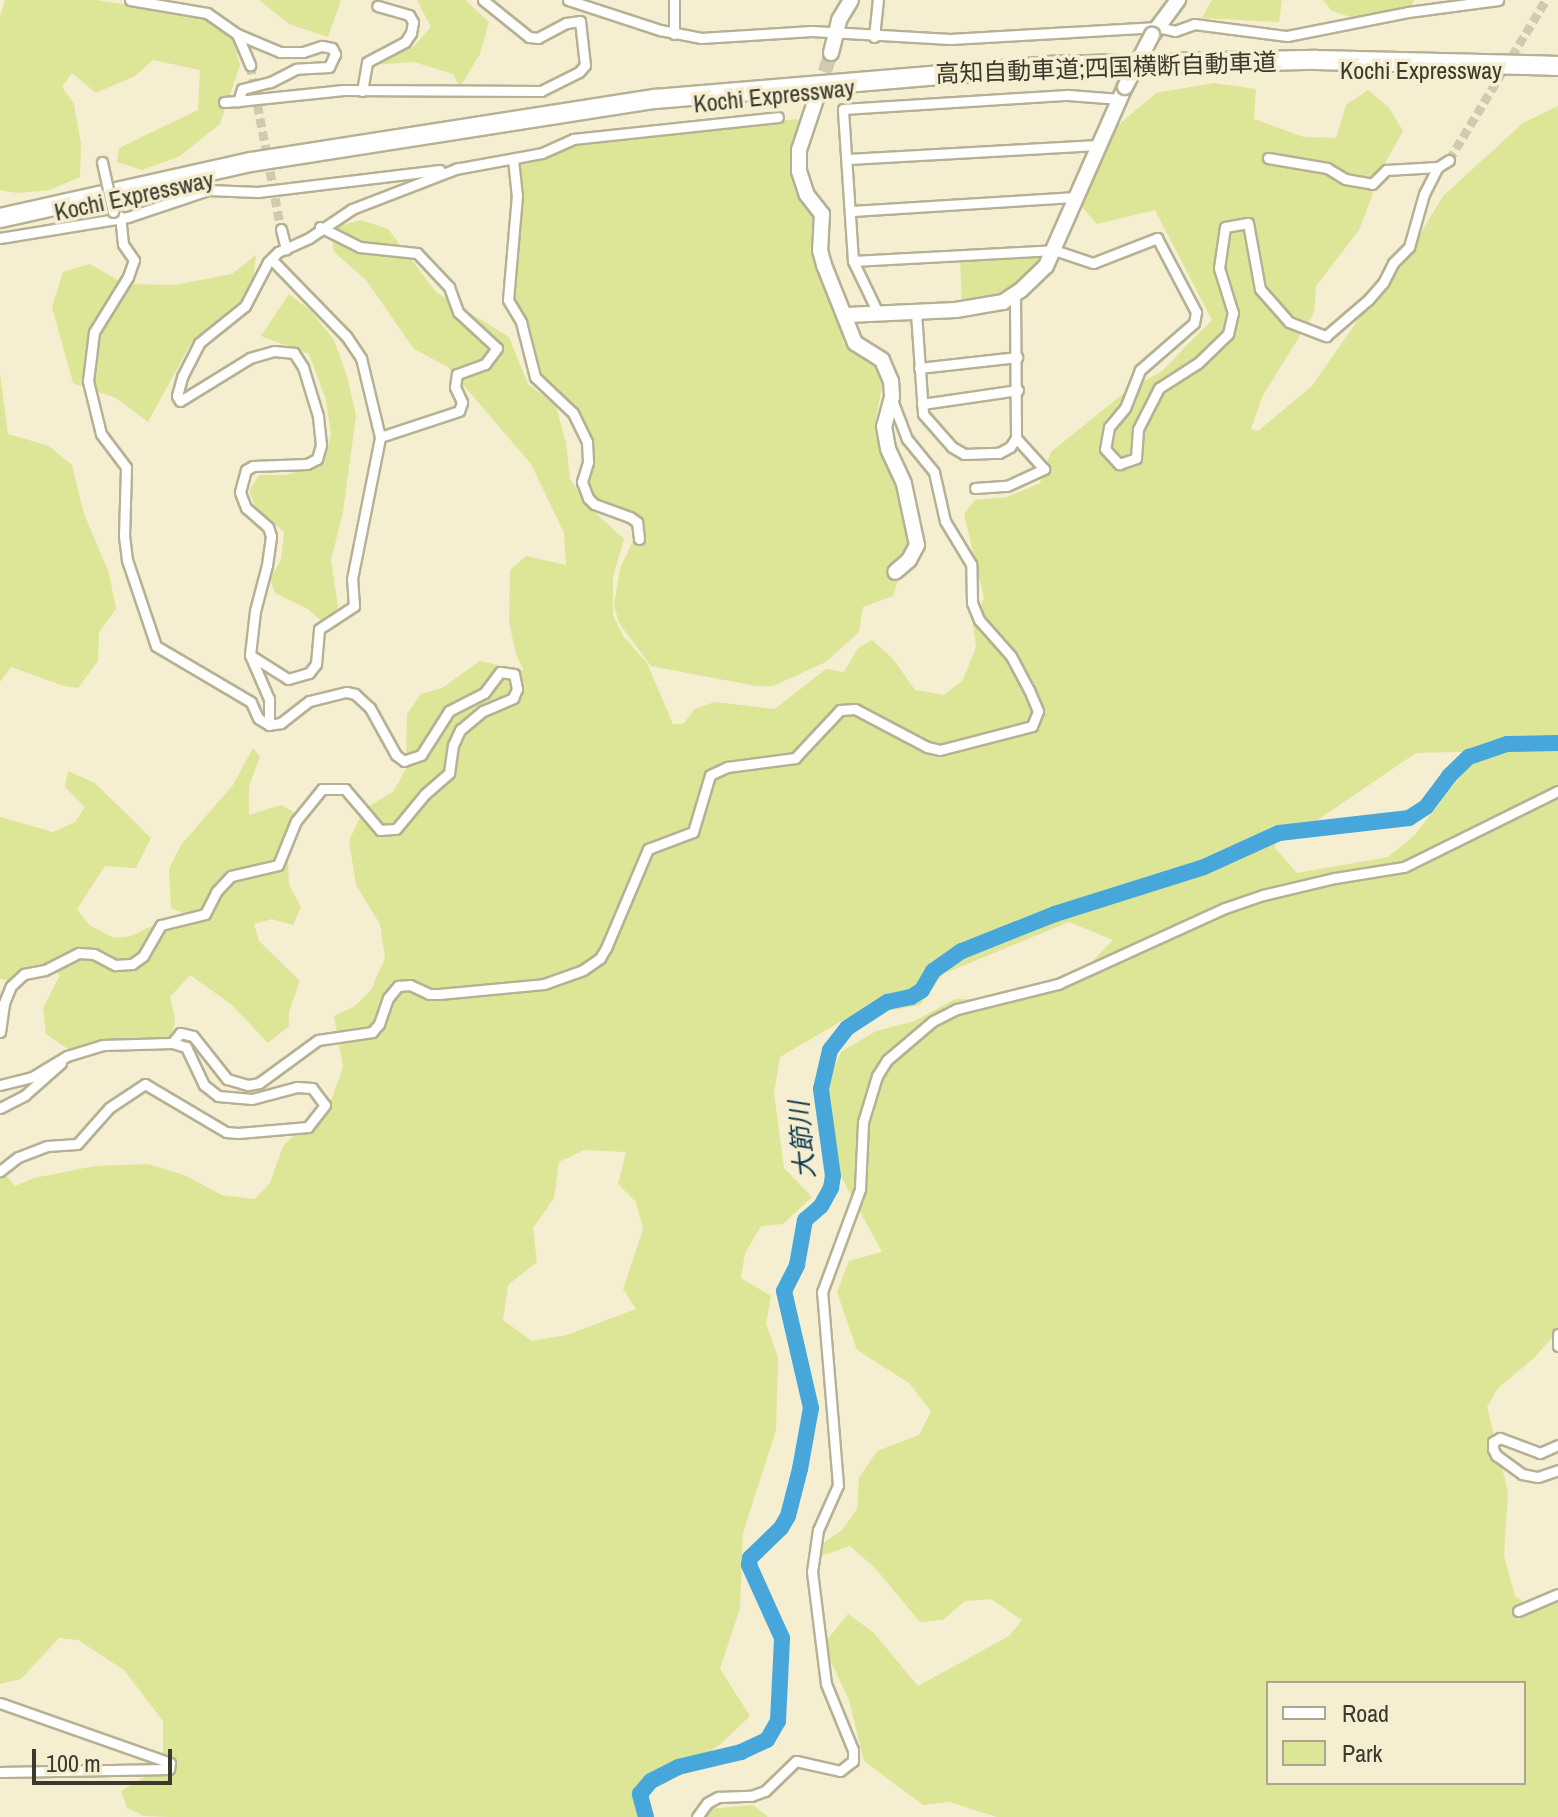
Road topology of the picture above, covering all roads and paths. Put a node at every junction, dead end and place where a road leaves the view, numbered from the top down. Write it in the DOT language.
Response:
graph roads {
  1 [pos="130,0"];
  2 [pos="568,0"];
  3 [pos="674,0"];
  4 [pos="851,0"];
  5 [pos="878,0"];
  6 [pos="1178,0"];
  7 [pos="1498,0"];
  8 [pos="490,2"];
  9 [pos="377,6"];
  10 [pos="1155,31"];
  11 [pos="237,34"];
  12 [pos="674,34"];
  13 [pos="835,34"];
  14 [pos="874,37"];
  15 [pos="831,53"];
  16 [pos="250,65"];
  17 [pos="1558,66"];
  18 [pos="1558,74"];
  19 [pos="362,91"];
  20 [pos="1122,93"];
  21 [pos="817,96"];
  22 [pos="655,99"];
  23 [pos="238,101"];
  24 [pos="224,102"];
  25 [pos="778,117"];
  26 [pos="1098,145"];
  27 [pos="1268,158"];
  28 [pos="513,159"];
  29 [pos="848,159"];
  30 [pos="1449,160"];
  31 [pos="102,162"];
  32 [pos="1438,167"];
  33 [pos="458,168"];
  34 [pos="1077,197"];
  35 [pos="852,211"];
  36 [pos="117,214"];
  37 [pos="0,218"];
  38 [pos="0,226"];
  39 [pos="320,227"];
  40 [pos="281,229"];
  41 [pos="0,238"];
  42 [pos="286,249"];
  43 [pos="1054,250"];
  44 [pos="271,259"];
  45 [pos="853,261"];
  46 [pos="1015,294"];
  47 [pos="916,313"];
  48 [pos="847,315"];
  49 [pos="879,315"];
  50 [pos="1017,357"];
  51 [pos="919,368"];
  52 [pos="1018,390"];
  53 [pos="892,397"];
  54 [pos="922,404"];
  55 [pos="380,437"];
  56 [pos="1016,438"];
  57 [pos="975,488"];
  58 [pos="639,539"];
  59 [pos="895,572"];
  60 [pos="250,655"];
  61 [pos="269,725"];
  62 [pos="1558,791"];
  63 [pos="0,1032"];
  64 [pos="172,1043"];
  65 [pos="67,1056"];
  66 [pos="0,1085"];
  67 [pos="0,1108"];
  68 [pos="0,1171"];
  69 [pos="1558,1334"];
  70 [pos="1558,1346"];
  71 [pos="1558,1445"];
  72 [pos="1558,1470"];
  73 [pos="1558,1594"];
  74 [pos="1518,1611"];
  75 [pos="0,1703"];
  76 [pos="0,1772"];
  77 [pos="697,1817"];
  1 -- 11 [label="street"];
  2 -- 12 [label="street"];
  3 -- 12 [label="street"];
  4 -- 13 [label="street"];
  5 -- 14 [label="street"];
  6 -- 10 [label="street"];
  7 -- 10 [label="street"];
  8 -- 19 [label="street"];
  9 -- 19 [label="street"];
  10 -- 14 [label="street"];
  10 -- 20 [label="street, bridge"];
  11 -- 16 [label="street"];
  11 -- 23 [label="street"];
  12 -- 13 [label="street"];
  13 -- 14 [label="street"];
  13 -- 15 [label="street"];
  17 -- 22 [label="highway, 高知自動車道;四国横断自動車道"];
  18 -- 38 [label="highway, Kochi Expressway"];
  19 -- 23 [label="street"];
  20 -- 26 [label="street"];
  20 -- 29 [label="street"];
  21 -- 48 [label="street"];
  22 -- 37 [label="highway, Kochi Expressway"];
  23 -- 24 [label="street"];
  25 -- 28 [label="street"];
  26 -- 29 [label="street"];
  26 -- 34 [label="street"];
  27 -- 32 [label="street"];
  28 -- 33 [label="street"];
  28 -- 58 [label="street"];
  29 -- 35 [label="street"];
  30 -- 32 [label="street"];
  31 -- 36 [label="street, bridge"];
  32 -- 43 [label="street"];
  33 -- 36 [label="street"];
  33 -- 39 [label="street"];
  34 -- 35 [label="street"];
  34 -- 43 [label="street"];
  35 -- 45 [label="street"];
  36 -- 41 [label="street"];
  36 -- 61 [label="street"];
  39 -- 42 [label="street"];
  39 -- 55 [label="street"];
  40 -- 42 [label="street"];
  42 -- 44 [label="street"];
  43 -- 45 [label="street"];
  43 -- 46 [label="street"];
  44 -- 55 [label="street"];
  44 -- 60 [label="street"];
  45 -- 49 [label="street"];
  46 -- 47 [label="street"];
  46 -- 50 [label="street"];
  47 -- 49 [label="street"];
  47 -- 51 [label="street"];
  48 -- 49 [label="street"];
  48 -- 53 [label="street"];
  50 -- 51 [label="street"];
  50 -- 52 [label="street"];
  51 -- 54 [label="street"];
  52 -- 54 [label="street"];
  52 -- 56 [label="street"];
  53 -- 59 [label="street"];
  53 -- 64 [label="street"];
  54 -- 56 [label="street"];
  55 -- 60 [label="street"];
  56 -- 57 [label="street"];
  60 -- 61 [label="street"];
  61 -- 63 [label="street"];
  62 -- 77 [label="street"];
  64 -- 65 [label="street"];
  64 -- 68 [label="street"];
  65 -- 66 [label="street"];
  65 -- 67 [label="street"];
  69 -- 70 [label="street"];
  71 -- 72 [label="street"];
  73 -- 74 [label="street"];
  75 -- 76 [label="street"];
}
